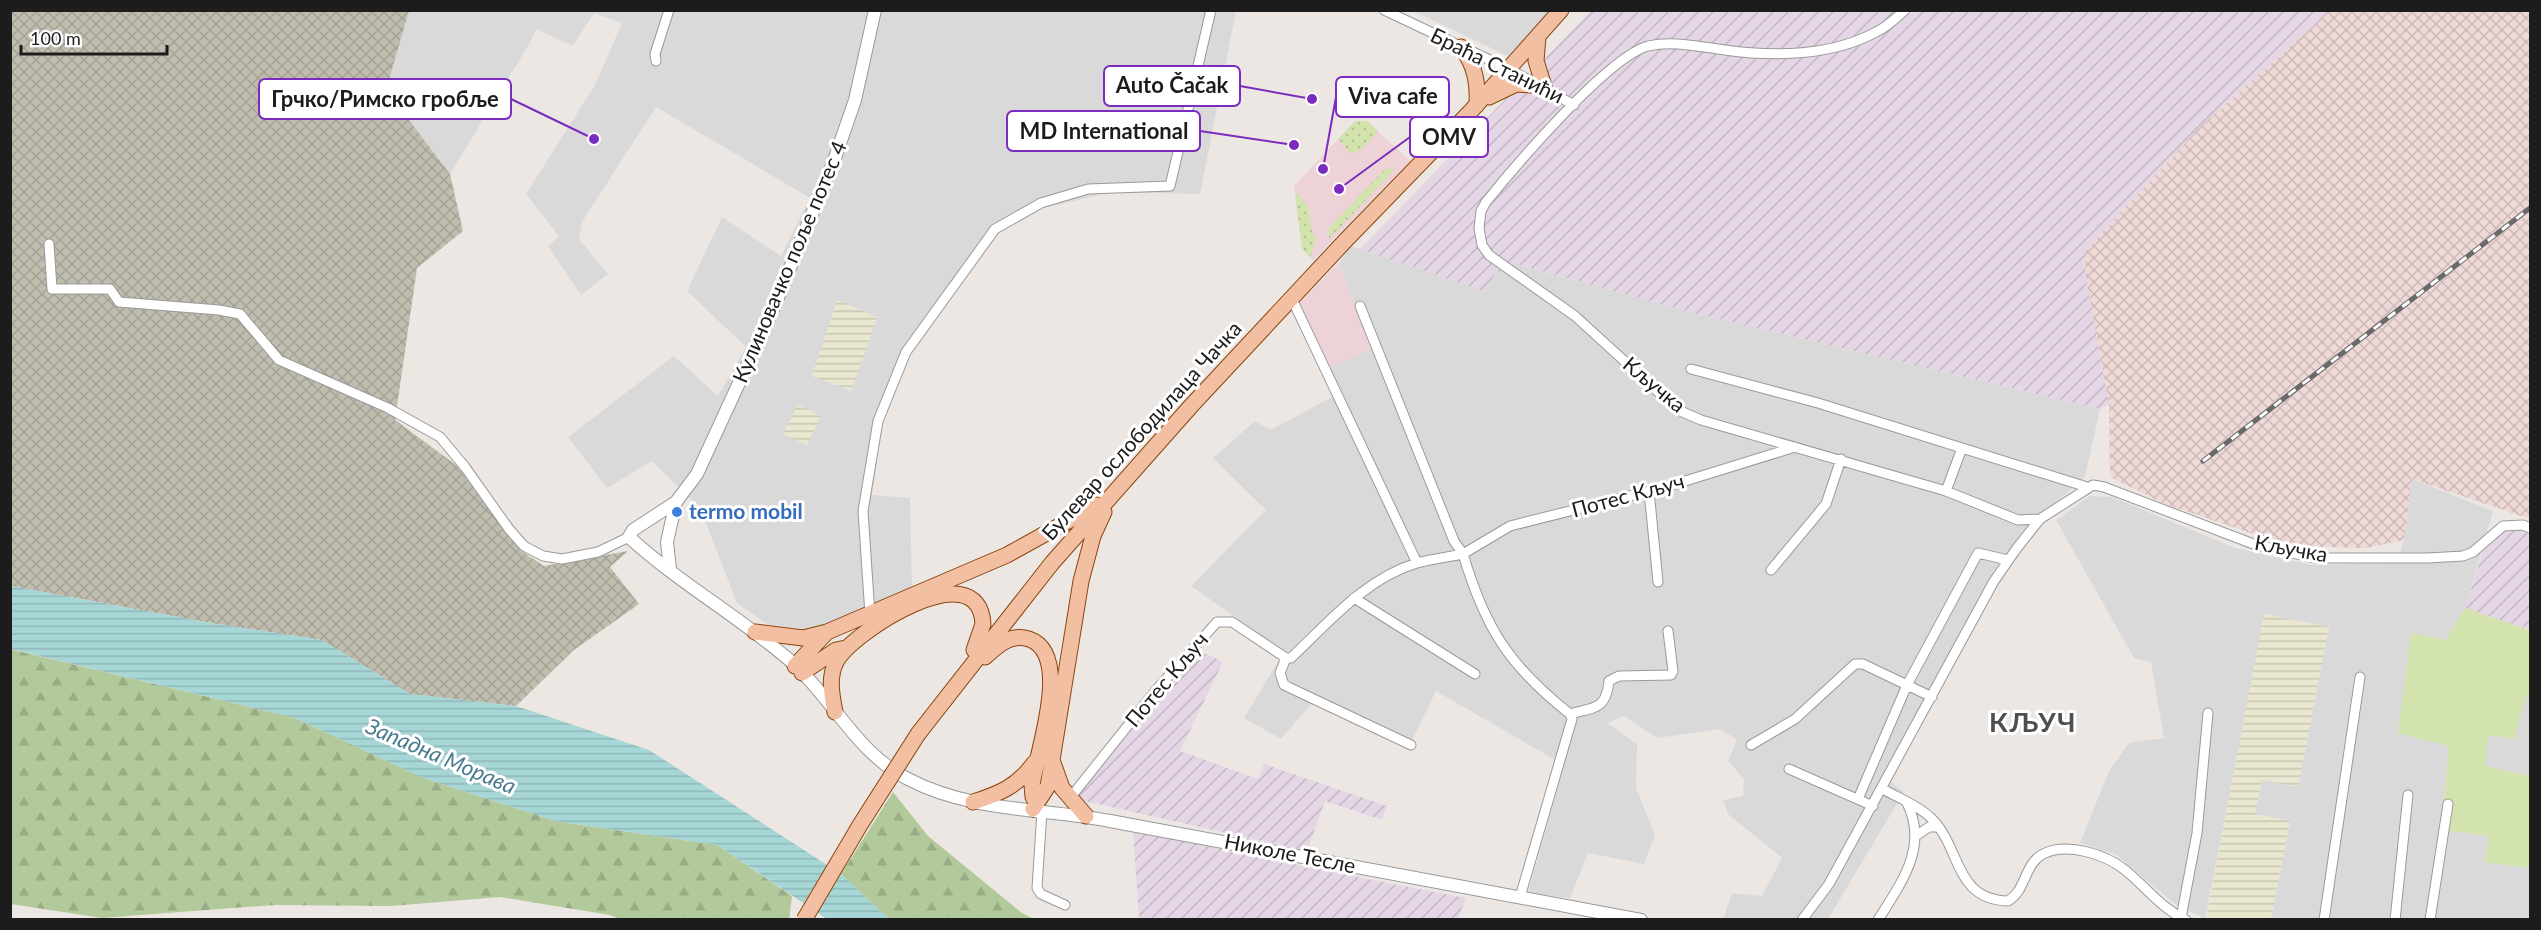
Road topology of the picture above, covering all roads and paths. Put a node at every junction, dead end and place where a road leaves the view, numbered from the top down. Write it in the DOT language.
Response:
graph roads {
  1 [pos="669,10"];
  2 [pos="875,10"];
  3 [pos="1211,10"];
  4 [pos="1384,10"];
  5 [pos="1561,10"];
  6 [pos="1905,10"];
  7 [pos="1549,17"];
  8 [pos="1538,37"];
  9 [pos="1461,46"];
  10 [pos="656,61"];
  11 [pos="1509,69"];
  12 [pos="1544,86"];
  13 [pos="1477,105"];
  14 [pos="1574,105"];
  15 [pos="49,244"];
  16 [pos="1291,297"];
  17 [pos="1360,306"];
  18 [pos="1691,369"];
  19 [pos="1797,446"];
  20 [pos="1962,448"];
  21 [pos="1841,459"];
  22 [pos="2087,487"];
  23 [pos="1649,491"];
  24 [pos="1946,491"];
  25 [pos="676,501"];
  26 [pos="1107,501"];
  27 [pos="2040,519"];
  28 [pos="2530,528"];
  29 [pos="629,537"];
  30 [pos="1463,554"];
  31 [pos="2008,560"];
  32 [pos="1417,563"];
  33 [pos="670,569"];
  34 [pos="1772,570"];
  35 [pos="1658,582"];
  36 [pos="1354,598"];
  37 [pos="870,615"];
  38 [pos="1668,631"];
  39 [pos="755,632"];
  40 [pos="827,632"];
  41 [pos="848,648"];
  42 [pos="1286,658"];
  43 [pos="798,669"];
  44 [pos="968,669"];
  45 [pos="1475,674"];
  46 [pos="2360,677"];
  47 [pos="1907,685"];
  48 [pos="1932,697"];
  49 [pos="835,712"];
  50 [pos="2208,713"];
  51 [pos="1570,714"];
  52 [pos="1751,745"];
  53 [pos="1411,746"];
  54 [pos="1036,760"];
  55 [pos="1052,760"];
  56 [pos="1789,769"];
  57 [pos="1883,789"];
  58 [pos="2408,795"];
  59 [pos="1071,798"];
  60 [pos="1858,799"];
  61 [pos="973,802"];
  62 [pos="1907,803"];
  63 [pos="2448,804"];
  64 [pos="1873,806"];
  65 [pos="1037,807"];
  66 [pos="1086,816"];
  67 [pos="1938,827"];
  68 [pos="1917,835"];
  69 [pos="1520,897"];
  70 [pos="1065,905"];
  71 [pos="2183,919"];
  72 [pos="804,920"];
  73 [pos="1641,920"];
  74 [pos="1802,920"];
  75 [pos="1878,920"];
  76 [pos="2324,920"];
  77 [pos="2395,920"];
  78 [pos="2430,920"];
  1 -- 10 [label="street"];
  2 -- 25 [label="street, Кулиновачко поље потес 4"];
  3 -- 37 [label="street"];
  4 -- 9 [label="street, Браћа Станићи"];
  5 -- 7 [label="main road, Булевар ослободилаца Чачка"];
  6 -- 14 [label="street, Браћа Станићи"];
  7 -- 8 [label="main road, Булевар ослободилаца Чачка"];
  8 -- 11 [label="main road, Булевар ослободилаца Чачка"];
  8 -- 12 [label="main road"];
  9 -- 11 [label="street, Браћа Станићи"];
  9 -- 13 [label="main road"];
  11 -- 12 [label="street, Браћа Станићи"];
  11 -- 13 [label="main road, Булевар ослободилаца Чачка"];
  12 -- 13 [label="main road"];
  12 -- 14 [label="street, Браћа Станићи"];
  13 -- 16 [label="main road, Булевар ослободилаца Чачка"];
  14 -- 19 [label="street, Кључка"];
  15 -- 29 [label="street"];
  16 -- 26 [label="main road, Булевар ослободилаца Чачка"];
  16 -- 32 [label="street"];
  17 -- 30 [label="street"];
  18 -- 20 [label="street, Кључка"];
  19 -- 21 [label="street, Кључка"];
  19 -- 23 [label="street, Потес Кључ"];
  20 -- 22 [label="street, Кључка"];
  20 -- 24 [label="street"];
  21 -- 24 [label="street, Кључка"];
  21 -- 34 [label="street"];
  22 -- 27 [label="street"];
  22 -- 28 [label="street, Кључка"];
  23 -- 30 [label="street, Потес Кључ"];
  23 -- 35 [label="street"];
  24 -- 27 [label="street, Кључка"];
  25 -- 29 [label="street, Кулиновачко поље потес 4"];
  25 -- 33 [label="street, Кулиновачко поље потес 4"];
  26 -- 37 [label="main road"];
  26 -- 44 [label="main road, Булевар ослободилаца Чачка"];
  26 -- 55 [label="main road"];
  27 -- 31 [label="street"];
  29 -- 33 [label="street"];
  30 -- 32 [label="street, Потес Кључ"];
  30 -- 51 [label="street"];
  31 -- 47 [label="street"];
  31 -- 48 [label="street"];
  32 -- 36 [label="street, Потес Кључ"];
  33 -- 39 [label="street"];
  36 -- 42 [label="street, Потес Кључ"];
  36 -- 45 [label="street"];
  37 -- 40 [label="main road"];
  38 -- 51 [label="street"];
  39 -- 40 [label="main road"];
  39 -- 43 [label="street"];
  40 -- 43 [label="main road"];
  41 -- 43 [label="main road"];
  41 -- 44 [label="main road"];
  41 -- 49 [label="main road"];
  42 -- 53 [label="street"];
  42 -- 59 [label="street, Потес Кључ"];
  43 -- 49 [label="street"];
  44 -- 54 [label="main road"];
  44 -- 72 [label="main road, Булевар ослободилаца Чачка, bridge"];
  46 -- 76 [label="street"];
  47 -- 48 [label="street"];
  47 -- 52 [label="street"];
  47 -- 60 [label="street"];
  48 -- 57 [label="street"];
  49 -- 61 [label="street, Николе Тесле"];
  50 -- 71 [label="street"];
  51 -- 69 [label="street"];
  54 -- 61 [label="main road"];
  54 -- 65 [label="main road"];
  55 -- 59 [label="main road"];
  55 -- 65 [label="main road"];
  56 -- 60 [label="street"];
  57 -- 62 [label="street"];
  57 -- 64 [label="street"];
  58 -- 77 [label="street"];
  59 -- 66 [label="main road"];
  60 -- 64 [label="street"];
  61 -- 65 [label="street, Николе Тесле"];
  62 -- 67 [label="street"];
  62 -- 68 [label="street"];
  63 -- 78 [label="street"];
  64 -- 74 [label="street"];
  65 -- 66 [label="street, Николе Тесле"];
  65 -- 70 [label="street"];
  66 -- 69 [label="street, Николе Тесле"];
  67 -- 68 [label="street"];
  67 -- 71 [label="street"];
  68 -- 75 [label="street"];
  69 -- 73 [label="street, Николе Тесле"];
}
